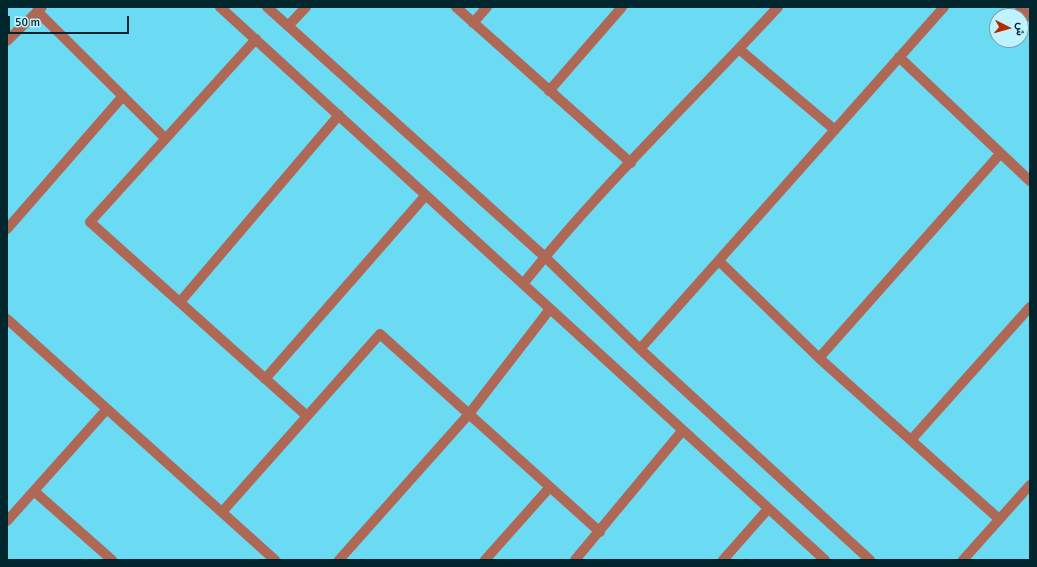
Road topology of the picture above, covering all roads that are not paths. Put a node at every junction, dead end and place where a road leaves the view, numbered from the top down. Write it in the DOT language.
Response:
graph roads {
  1 [pos="220,7"];
  2 [pos="267,7"];
  3 [pos="306,7"];
  4 [pos="456,7"];
  5 [pos="487,7"];
  6 [pos="622,7"];
  7 [pos="778,7"];
  8 [pos="944,7"];
  9 [pos="1020,7"];
  10 [pos="39,9"];
  11 [pos="1030,17"];
  12 [pos="473,23"];
  13 [pos="288,26"];
  14 [pos="256,39"];
  15 [pos="7,41"];
  16 [pos="739,50"];
  17 [pos="900,57"];
  18 [pos="549,91"];
  19 [pos="123,96"];
  20 [pos="339,115"];
  21 [pos="835,130"];
  22 [pos="166,138"];
  23 [pos="1000,154"];
  24 [pos="631,163"];
  25 [pos="1030,181"];
  26 [pos="426,195"];
  27 [pos="7,229"];
  28 [pos="544,257"];
  29 [pos="719,261"];
  30 [pos="523,284"];
  31 [pos="180,302"];
  32 [pos="1030,307"];
  33 [pos="550,309"];
  34 [pos="7,319"];
  35 [pos="640,349"];
  36 [pos="819,358"];
  37 [pos="265,379"];
  38 [pos="107,409"];
  39 [pos="469,414"];
  40 [pos="307,416"];
  41 [pos="683,430"];
  42 [pos="911,440"];
  43 [pos="1030,485"];
  44 [pos="550,487"];
  45 [pos="34,491"];
  46 [pos="768,509"];
  47 [pos="222,512"];
  48 [pos="999,519"];
  49 [pos="7,521"];
  50 [pos="600,532"];
  51 [pos="112,560"];
  52 [pos="275,560"];
  53 [pos="339,560"];
  54 [pos="485,560"];
  55 [pos="575,560"];
  56 [pos="723,560"];
  57 [pos="825,560"];
  58 [pos="870,560"];
  59 [pos="963,560"];
  1 -- 14 [label="street"];
  2 -- 13 [label="street"];
  3 -- 13 [label="street"];
  4 -- 12 [label="street"];
  5 -- 12 [label="street"];
  6 -- 18 [label="street"];
  7 -- 16 [label="street"];
  8 -- 17 [label="street"];
  9 -- 11 [label="street"];
  10 -- 15 [label="street"];
  10 -- 19 [label="street"];
  12 -- 18 [label="street"];
  13 -- 28 [label="street"];
  14 -- 20 [label="street"];
  14 -- 22 [label="street"];
  16 -- 21 [label="street"];
  16 -- 24 [label="street"];
  17 -- 21 [label="street"];
  17 -- 23 [label="street"];
  18 -- 24 [label="street"];
  19 -- 22 [label="street"];
  19 -- 27 [label="street"];
  20 -- 26 [label="street"];
  20 -- 31 [label="street"];
  21 -- 29 [label="street"];
  22 -- 31 [label="street"];
  23 -- 25 [label="street"];
  23 -- 36 [label="street"];
  24 -- 28 [label="street"];
  26 -- 30 [label="street"];
  26 -- 37 [label="street"];
  28 -- 30 [label="street"];
  28 -- 35 [label="street"];
  29 -- 35 [label="street"];
  29 -- 36 [label="street"];
  30 -- 33 [label="street"];
  31 -- 37 [label="street"];
  32 -- 42 [label="street"];
  33 -- 39 [label="street"];
  33 -- 41 [label="street"];
  34 -- 38 [label="street"];
  35 -- 58 [label="street"];
  36 -- 42 [label="street"];
  37 -- 40 [label="street"];
  38 -- 45 [label="street"];
  38 -- 47 [label="street"];
  39 -- 40 [label="street"];
  39 -- 44 [label="street"];
  39 -- 53 [label="street"];
  40 -- 47 [label="street"];
  41 -- 46 [label="street"];
  41 -- 50 [label="street"];
  42 -- 48 [label="street"];
  43 -- 48 [label="street"];
  44 -- 50 [label="street"];
  44 -- 54 [label="street"];
  45 -- 49 [label="street"];
  45 -- 51 [label="street"];
  46 -- 56 [label="street"];
  46 -- 57 [label="street"];
  47 -- 52 [label="street"];
  48 -- 59 [label="street"];
  50 -- 55 [label="street"];
}
